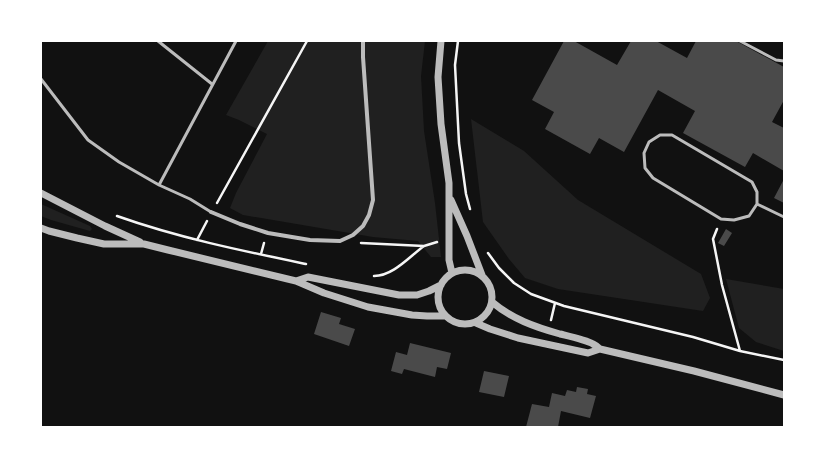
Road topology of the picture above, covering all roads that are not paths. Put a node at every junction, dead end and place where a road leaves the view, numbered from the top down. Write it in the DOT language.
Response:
graph roads {
  1 [pos="158,41"];
  2 [pos="236,41"];
  3 [pos="363,41"];
  4 [pos="441,41"];
  5 [pos="740,41"];
  6 [pos="784,61"];
  7 [pos="41,80"];
  8 [pos="212,84"];
  9 [pos="159,185"];
  10 [pos="41,193"];
  11 [pos="450,198"];
  12 [pos="757,204"];
  13 [pos="211,212"];
  14 [pos="784,217"];
  15 [pos="41,228"];
  16 [pos="144,244"];
  17 [pos="452,273"];
  18 [pos="482,275"];
  19 [pos="296,281"];
  20 [pos="441,285"];
  21 [pos="492,302"];
  22 [pos="445,316"];
  23 [pos="476,323"];
  24 [pos="600,349"];
  25 [pos="784,395"];
  1 -- 8 [label="lane"];
  2 -- 8 [label="lane"];
  3 -- 13 [label="street"];
  4 -- 11 [label="street"];
  5 -- 6 [label="lane"];
  7 -- 9 [label="lane"];
  8 -- 9 [label="lane"];
  9 -- 13 [label="lane"];
  10 -- 16 [label="street"];
  11 -- 17 [label="street"];
  11 -- 18 [label="street"];
  12 -- 12 [label="lane"];
  12 -- 14 [label="lane"];
  15 -- 16 [label="street"];
  16 -- 19 [label="street"];
  17 -- 18 [label="street"];
  17 -- 20 [label="street"];
  18 -- 21 [label="street"];
  19 -- 20 [label="street"];
  19 -- 22 [label="street"];
  20 -- 22 [label="street"];
  21 -- 23 [label="street"];
  21 -- 24 [label="street"];
  22 -- 23 [label="street"];
  23 -- 24 [label="street"];
  24 -- 25 [label="street"];
}
